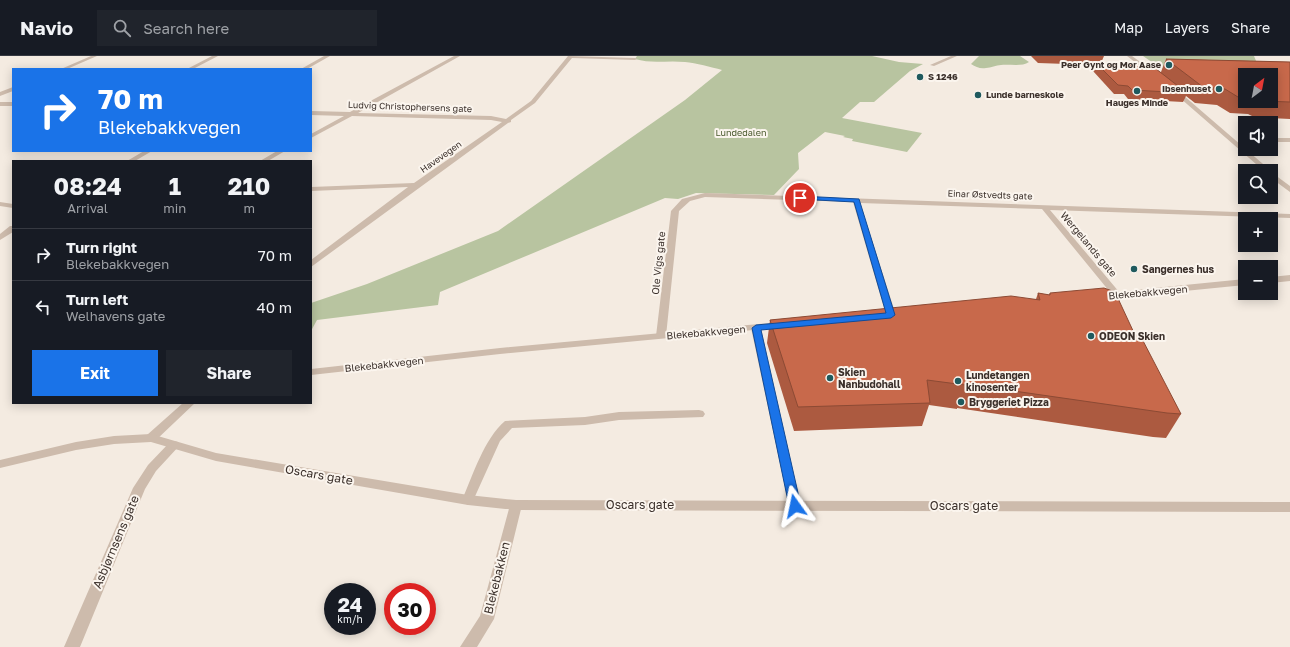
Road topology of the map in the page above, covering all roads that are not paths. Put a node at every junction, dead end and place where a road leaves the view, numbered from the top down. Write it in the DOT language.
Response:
graph roads {
  1 [pos="96,56"];
  2 [pos="216,56"];
  3 [pos="328,56"];
  4 [pos="458,56"];
  5 [pos="571,56"];
  6 [pos="955,56"];
  7 [pos="1129,56"];
  8 [pos="635,59"];
  9 [pos="932,65"];
  10 [pos="66,68"];
  11 [pos="191,68"];
  12 [pos="306,68"];
  13 [pos="1157,76"];
  14 [pos="1168,84"];
  15 [pos="12,89"];
  16 [pos="0,94"];
  17 [pos="0,104"];
  18 [pos="12,104"];
  19 [pos="312,113"];
  20 [pos="352,114"];
  21 [pos="509,121"];
  22 [pos="312,135"];
  23 [pos="1278,140"];
  24 [pos="1290,140"];
  25 [pos="147,152"];
  26 [pos="280,152"];
  27 [pos="132,160"];
  28 [pos="266,160"];
  29 [pos="1260,164"];
  30 [pos="1278,180"];
  31 [pos="416,185"];
  32 [pos="312,189"];
  33 [pos="1290,190"];
  34 [pos="689,198"];
  35 [pos="856,200"];
  36 [pos="0,204"];
  37 [pos="12,206"];
  38 [pos="1044,207"];
  39 [pos="1290,216"];
  40 [pos="12,229"];
  41 [pos="0,238"];
  42 [pos="312,263"];
  43 [pos="1290,278"];
  44 [pos="1278,279"];
  45 [pos="1238,283"];
  46 [pos="1117,295"];
  47 [pos="1094,297"];
  48 [pos="891,315"];
  49 [pos="788,325"];
  50 [pos="756,328"];
  51 [pos="661,336"];
  52 [pos="312,372"];
  53 [pos="189,404"];
  54 [pos="699,414"];
  55 [pos="151,438"];
  56 [pos="174,445"];
  57 [pos="0,464"];
  58 [pos="468,500"];
  59 [pos="516,505"];
  60 [pos="795,506"];
  61 [pos="1290,507"];
  62 [pos="72,647"];
  63 [pos="468,647"];
  1 -- 10 [label="street"];
  2 -- 11 [label="street"];
  3 -- 12 [label="street"];
  4 -- 20 [label="street"];
  5 -- 8 [label="street"];
  5 -- 21 [label="street, Havevegen"];
  6 -- 9 [label="street"];
  7 -- 13 [label="street"];
  14 -- 29 [label="street"];
  15 -- 16 [label="street"];
  17 -- 18 [label="street"];
  19 -- 20 [label="street, Ludvig Christophersens gate"];
  20 -- 21 [label="street, Ludvig Christophersens gate"];
  20 -- 22 [label="street"];
  21 -- 31 [label="street, Havevegen"];
  23 -- 24 [label="street"];
  25 -- 27 [label="street"];
  26 -- 28 [label="street"];
  30 -- 33 [label="street"];
  31 -- 32 [label="street"];
  31 -- 42 [label="street, Havevegen"];
  34 -- 35 [label="street, Einar Østvedts gate"];
  34 -- 51 [label="street, Ole Vigs gate"];
  35 -- 38 [label="street, Einar Østvedts gate"];
  35 -- 48 [label="street"];
  36 -- 37 [label="street"];
  38 -- 39 [label="street, Einar Østvedts gate"];
  38 -- 46 [label="street, Wergelands gate"];
  40 -- 41 [label="street"];
  43 -- 44 [label="street"];
  45 -- 46 [label="street, Blekebakkvegen"];
  46 -- 47 [label="street, Blekebakkvegen"];
  49 -- 50 [label="street, Blekebakkvegen"];
  50 -- 51 [label="street, Blekebakkvegen"];
  50 -- 60 [label="street"];
  51 -- 52 [label="street, Blekebakkvegen"];
  53 -- 55 [label="street"];
  54 -- 58 [label="street"];
  55 -- 56 [label="street, Oscars gate"];
  55 -- 57 [label="street, Oscars gate"];
  56 -- 58 [label="street, Oscars gate"];
  56 -- 62 [label="street, Asbjørnsens gate"];
  58 -- 59 [label="street, Oscars gate"];
  59 -- 60 [label="street, Oscars gate"];
  59 -- 63 [label="street, Blekebakken"];
  60 -- 61 [label="street, Oscars gate"];
}
